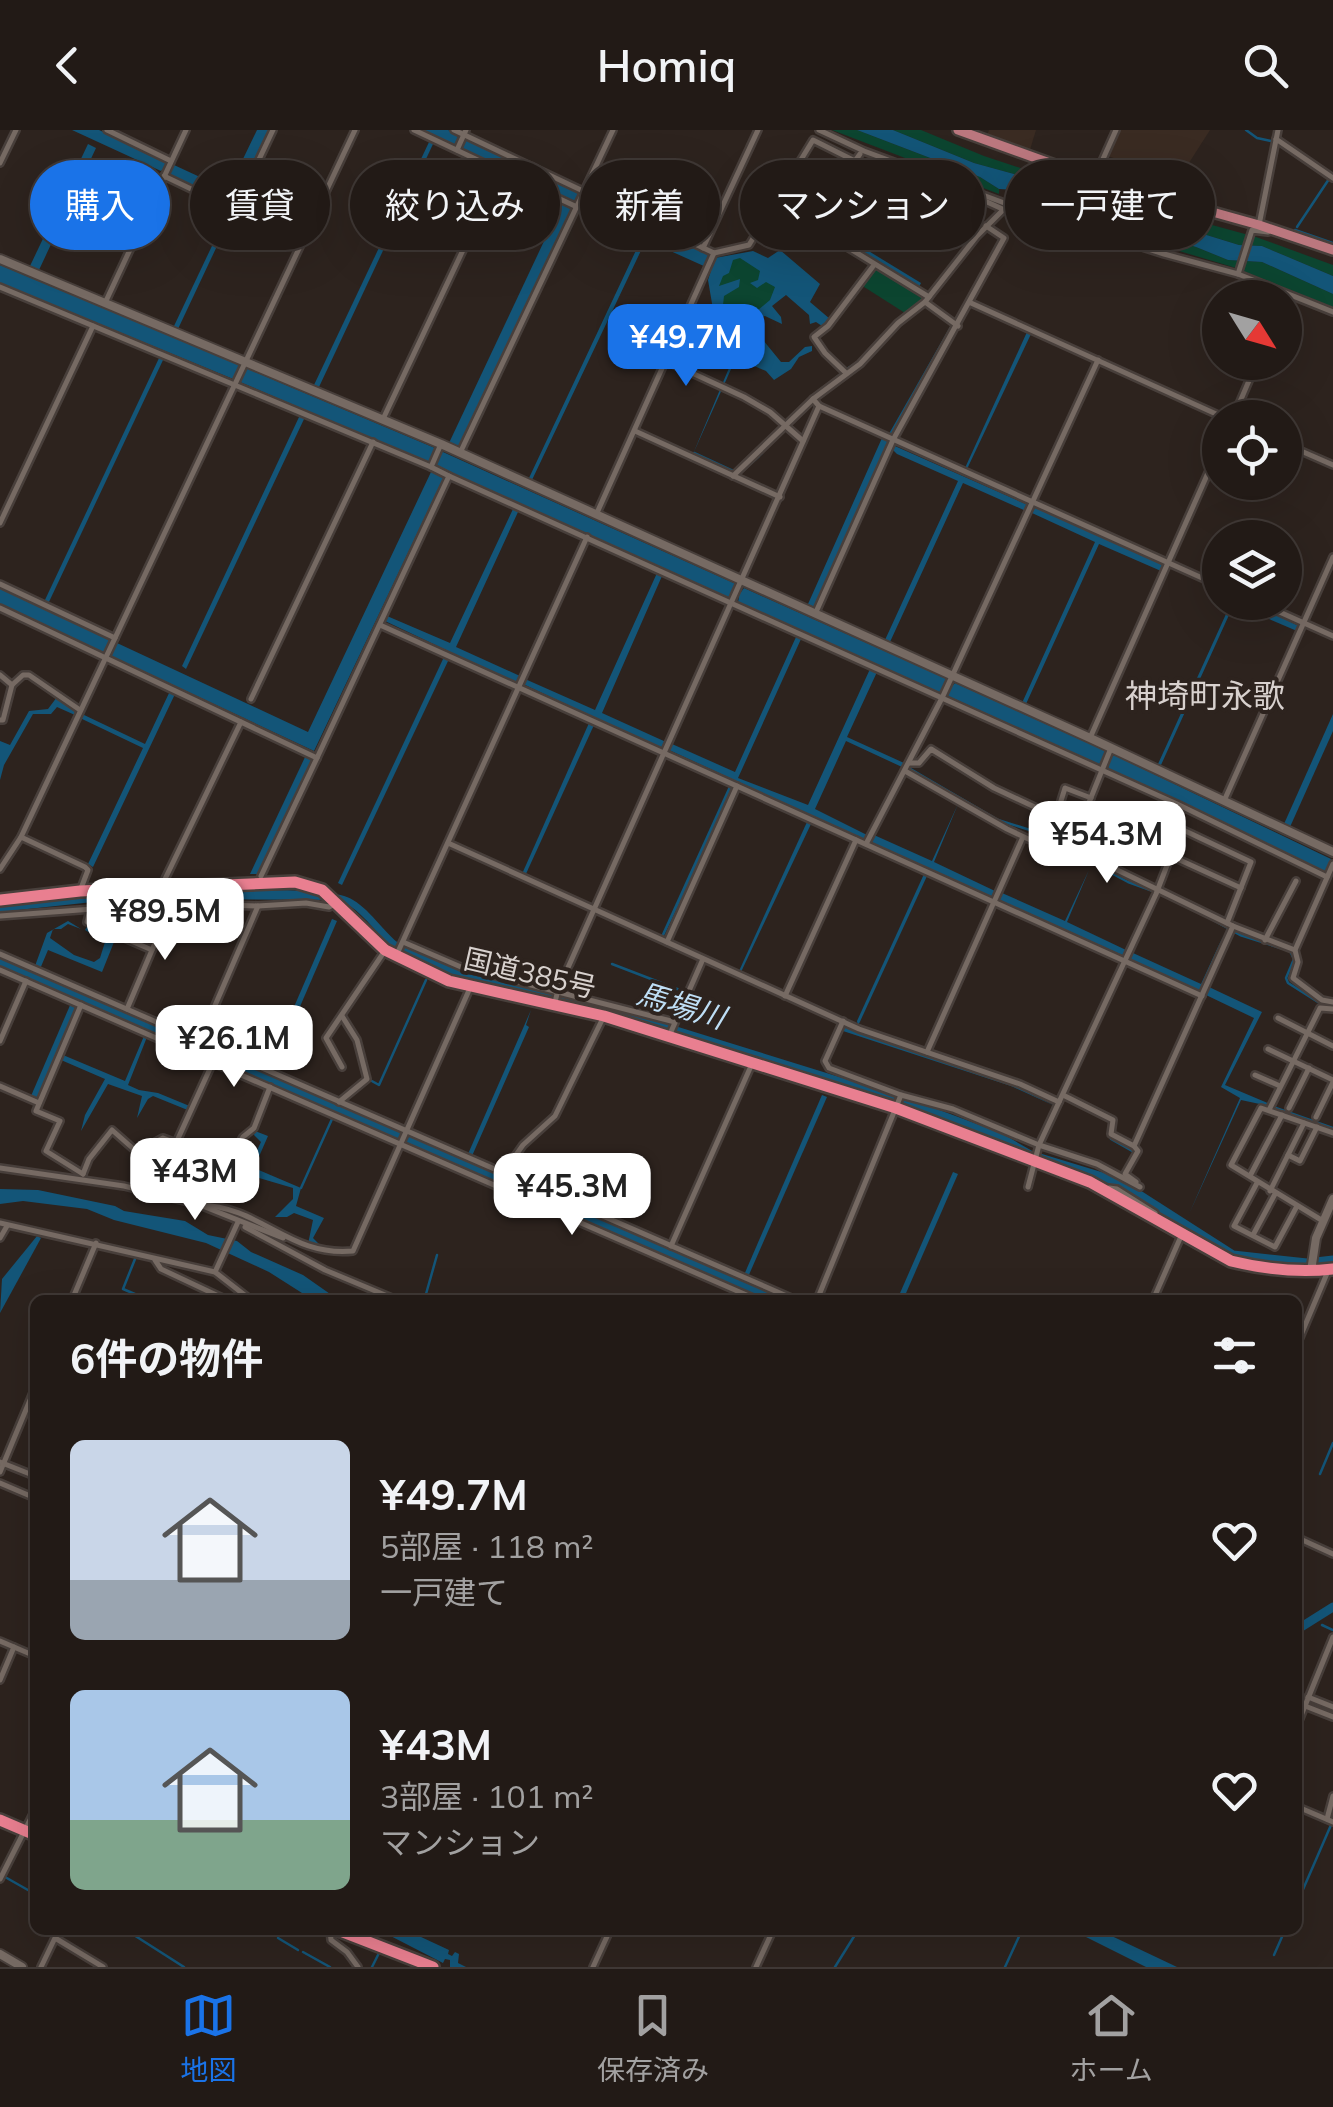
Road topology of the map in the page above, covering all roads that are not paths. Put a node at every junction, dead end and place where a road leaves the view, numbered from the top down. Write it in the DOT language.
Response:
graph roads {
  1 [pos="16,130"];
  2 [pos="107,130"];
  3 [pos="186,130"];
  4 [pos="273,130"];
  5 [pos="354,130"];
  6 [pos="414,130"];
  7 [pos="454,130"];
  8 [pos="613,130"];
  9 [pos="758,130"];
  10 [pos="819,130"];
  11 [pos="958,130"];
  12 [pos="1116,130"];
  13 [pos="1278,130"];
  14 [pos="1276,139"];
  15 [pos="462,140"];
  16 [pos="860,154"];
  17 [pos="153,160"];
  18 [pos="486,160"];
  19 [pos="599,160"];
  20 [pos="800,160"];
  21 [pos="852,160"];
  22 [pos="855,160"];
  23 [pos="893,160"];
  24 [pos="1041,160"];
  25 [pos="1103,160"];
  26 [pos="0,163"];
  27 [pos="170,163"];
  28 [pos="170,171"];
  29 [pos="1333,178"];
  30 [pos="580,193"];
  31 [pos="560,200"];
  32 [pos="580,200"];
  33 [pos="985,200"];
  34 [pos="576,207"];
  35 [pos="1003,210"];
  36 [pos="720,212"];
  37 [pos="1215,217"];
  38 [pos="986,226"];
  39 [pos="1255,229"];
  40 [pos="740,249"];
  41 [pos="130,250"];
  42 [pos="463,250"];
  43 [pos="707,250"];
  44 [pos="852,250"];
  45 [pos="1152,250"];
  46 [pos="1333,250"];
  47 [pos="714,253"];
  48 [pos="0,260"];
  49 [pos="875,264"];
  50 [pos="1239,272"];
  51 [pos="1258,280"];
  52 [pos="0,287"];
  53 [pos="1302,299"];
  54 [pos="927,300"];
  55 [pos="971,302"];
  56 [pos="105,303"];
  57 [pos="1333,312"];
  58 [pos="94,326"];
  59 [pos="958,326"];
  60 [pos="1098,360"];
  61 [pos="666,361"];
  62 [pos="243,365"];
  63 [pos="846,372"];
  64 [pos="236,380"];
  65 [pos="813,399"];
  66 [pos="820,406"];
  67 [pos="1202,407"];
  68 [pos="383,419"];
  69 [pos="786,426"];
  70 [pos="635,431"];
  71 [pos="804,441"];
  72 [pos="372,442"];
  73 [pos="891,444"];
  74 [pos="439,448"];
  75 [pos="1302,451"];
  76 [pos="460,453"];
  77 [pos="1333,465"];
  78 [pos="439,469"];
  79 [pos="733,476"];
  80 [pos="1202,486"];
  81 [pos="780,497"];
  82 [pos="1033,502"];
  83 [pos="596,515"];
  84 [pos="0,524"];
  85 [pos="587,537"];
  86 [pos="1333,557"];
  87 [pos="1168,562"];
  88 [pos="1202,578"];
  89 [pos="0,584"];
  90 [pos="740,585"];
  91 [pos="733,600"];
  92 [pos="0,608"];
  93 [pos="815,614"];
  94 [pos="1296,620"];
  95 [pos="382,621"];
  96 [pos="1303,623"];
  97 [pos="1333,636"];
  98 [pos="115,638"];
  99 [pos="105,658"];
  100 [pos="0,675"];
  101 [pos="951,680"];
  102 [pos="12,685"];
  103 [pos="518,687"];
  104 [pos="944,695"];
  105 [pos="252,698"];
  106 [pos="80,710"];
  107 [pos="0,720"];
  108 [pos="241,722"];
  109 [pos="1090,738"];
  110 [pos="664,753"];
  111 [pos="317,758"];
  112 [pos="1107,759"];
  113 [pos="907,767"];
  114 [pos="737,786"];
  115 [pos="1091,798"];
  116 [pos="1224,801"];
  117 [pos="1044,814"];
  118 [pos="21,837"];
  119 [pos="1023,837"];
  120 [pos="856,840"];
  121 [pos="448,843"];
  122 [pos="866,844"];
  123 [pos="1071,850"];
  124 [pos="1333,852"];
  125 [pos="1170,855"];
  126 [pos="1333,864"];
  127 [pos="1,865"];
  128 [pos="261,876"];
  129 [pos="1328,877"];
  130 [pos="1296,881"];
  131 [pos="165,886"];
  132 [pos="1240,888"];
  133 [pos="80,891"];
  134 [pos="1157,891"];
  135 [pos="0,900"];
  136 [pos="994,902"];
  137 [pos="172,903"];
  138 [pos="337,903"];
  139 [pos="258,906"];
  140 [pos="91,907"];
  141 [pos="594,909"];
  142 [pos="0,916"];
  143 [pos="1231,927"];
  144 [pos="1265,940"];
  145 [pos="403,942"];
  146 [pos="667,942"];
  147 [pos="152,950"];
  148 [pos="1295,950"];
  149 [pos="392,953"];
  150 [pos="0,954"];
  151 [pos="703,959"];
  152 [pos="1125,962"];
  153 [pos="0,970"];
  154 [pos="26,981"];
  155 [pos="470,988"];
  156 [pos="558,990"];
  157 [pos="785,996"];
  158 [pos="1202,996"];
  159 [pos="555,1004"];
  160 [pos="81,1006"];
  161 [pos="1333,1006"];
  162 [pos="127,1010"];
  163 [pos="342,1016"];
  164 [pos="604,1016"];
  165 [pos="1278,1018"];
  166 [pos="843,1022"];
  167 [pos="672,1029"];
  168 [pos="1307,1032"];
  169 [pos="0,1041"];
  170 [pos="1333,1046"];
  171 [pos="197,1047"];
  172 [pos="1268,1048"];
  173 [pos="927,1052"];
  174 [pos="1292,1060"];
  175 [pos="213,1062"];
  176 [pos="754,1062"];
  177 [pos="342,1067"];
  178 [pos="1309,1068"];
  179 [pos="1255,1075"];
  180 [pos="1333,1081"];
  181 [pos="0,1086"];
  182 [pos="1280,1086"];
  183 [pos="270,1087"];
  184 [pos="1062,1099"];
  185 [pos="899,1101"];
  186 [pos="339,1102"];
  187 [pos="40,1103"];
  188 [pos="1289,1108"];
  189 [pos="1269,1110"];
  190 [pos="1282,1114"];
  191 [pos="1316,1117"];
  192 [pos="1304,1123"];
  193 [pos="1317,1127"];
  194 [pos="1333,1133"];
  195 [pos="403,1138"];
  196 [pos="176,1143"];
  197 [pos="152,1144"];
  198 [pos="1040,1145"];
  199 [pos="1134,1146"];
  200 [pos="1288,1155"];
  201 [pos="1036,1159"];
  202 [pos="0,1168"];
  203 [pos="503,1173"];
  204 [pos="158,1175"];
  205 [pos="1251,1175"];
  206 [pos="83,1176"];
  207 [pos="1257,1184"];
  208 [pos="1028,1187"];
  209 [pos="1140,1188"];
  210 [pos="1106,1190"];
  211 [pos="1272,1192"];
  212 [pos="162,1196"];
  213 [pos="1132,1198"];
  214 [pos="1333,1199"];
  215 [pos="200,1205"];
  216 [pos="1297,1206"];
  217 [pos="1156,1218"];
  218 [pos="1323,1221"];
  219 [pos="4,1224"];
  220 [pos="237,1224"];
  221 [pos="1182,1234"];
  222 [pos="1253,1236"];
  223 [pos="0,1238"];
  224 [pos="291,1240"];
  225 [pos="96,1243"];
  226 [pos="670,1246"];
  227 [pos="155,1260"];
  228 [pos="216,1269"];
  229 [pos="1311,1269"];
  230 [pos="1331,1270"];
  231 [pos="74,1295"];
  232 [pos="216,1295"];
  233 [pos="245,1295"];
  234 [pos="385,1295"];
  235 [pos="747,1295"];
  236 [pos="784,1295"];
  237 [pos="819,1295"];
  238 [pos="1155,1295"];
  239 [pos="1302,1333"];
  240 [pos="30,1399"];
  241 [pos="1,1466"];
  242 [pos="30,1475"];
  243 [pos="0,1483"];
  244 [pos="30,1496"];
  245 [pos="1302,1540"];
  246 [pos="1333,1554"];
  247 [pos="1333,1636"];
  248 [pos="0,1641"];
  249 [pos="14,1647"];
  250 [pos="30,1654"];
  251 [pos="0,1680"];
  252 [pos="1308,1697"];
  253 [pos="1305,1706"];
  254 [pos="1333,1706"];
  255 [pos="1302,1713"];
  256 [pos="1333,1717"];
  257 [pos="1333,1796"];
  258 [pos="1302,1807"];
  259 [pos="1329,1817"];
  260 [pos="0,1820"];
  261 [pos="30,1833"];
  262 [pos="0,1879"];
  263 [pos="56,1935"];
  264 [pos="330,1935"];
  265 [pos="359,1935"];
  266 [pos="608,1935"];
  267 [pos="771,1935"];
  268 [pos="55,1938"];
  269 [pos="0,1954"];
  270 [pos="22,1967"];
  271 [pos="41,1967"];
  272 [pos="103,1967"];
  273 [pos="358,1967"];
  274 [pos="433,1967"];
  275 [pos="593,1967"];
  276 [pos="756,1967"];
  1 -- 26 [label="street"];
  2 -- 17 [label="street"];
  3 -- 27 [label="street"];
  4 -- 28 [label="street"];
  5 -- 62 [label="street"];
  6 -- 15 [label="street"];
  7 -- 15 [label="street"];
  8 -- 19 [label="street"];
  9 -- 36 [label="street"];
  10 -- 23 [label="street"];
  11 -- 24 [label="main road"];
  12 -- 25 [label="street"];
  13 -- 14 [label="street"];
  14 -- 29 [label="street"];
  14 -- 39 [label="street"];
  15 -- 18 [label="street"];
  15 -- 30 [label="street"];
  16 -- 22 [label="street"];
  20 -- 21 [label="street"];
  31 -- 34 [label="street"];
  32 -- 34 [label="street"];
  33 -- 35 [label="street"];
  34 -- 76 [label="street"];
  35 -- 38 [label="street"];
  37 -- 39 [label="main road"];
  38 -- 54 [label="street"];
  38 -- 55 [label="street"];
  39 -- 46 [label="main road"];
  39 -- 50 [label="street"];
  40 -- 47 [label="street"];
  41 -- 56 [label="street"];
  42 -- 68 [label="street"];
  43 -- 47 [label="street"];
  44 -- 49 [label="street"];
  45 -- 50 [label="street"];
  47 -- 61 [label="street"];
  48 -- 56 [label="street"];
  49 -- 54 [label="street"];
  49 -- 63 [label="street"];
  50 -- 51 [label="street"];
  52 -- 58 [label="street"];
  53 -- 57 [label="street"];
  54 -- 59 [label="street"];
  54 -- 63 [label="street"];
  55 -- 59 [label="street"];
  55 -- 60 [label="street"];
  56 -- 62 [label="street"];
  58 -- 64 [label="street"];
  58 -- 84 [label="street"];
  59 -- 73 [label="street"];
  60 -- 67 [label="street"];
  60 -- 82 [label="street"];
  61 -- 69 [label="street"];
  61 -- 70 [label="street"];
  62 -- 64 [label="street"];
  62 -- 68 [label="street"];
  63 -- 65 [label="street"];
  64 -- 72 [label="street"];
  64 -- 98 [label="street"];
  65 -- 66 [label="street"];
  65 -- 69 [label="street"];
  66 -- 71 [label="street"];
  66 -- 73 [label="street"];
  68 -- 74 [label="street"];
  69 -- 71 [label="street"];
  69 -- 79 [label="street"];
  70 -- 79 [label="street"];
  70 -- 83 [label="street"];
  71 -- 81 [label="street"];
  72 -- 78 [label="street"];
  72 -- 105 [label="street"];
  73 -- 82 [label="street"];
  73 -- 93 [label="street"];
  74 -- 76 [label="street"];
  74 -- 78 [label="street"];
  75 -- 77 [label="street"];
  76 -- 83 [label="street"];
  78 -- 85 [label="street"];
  78 -- 95 [label="street"];
  79 -- 81 [label="street"];
  80 -- 87 [label="street"];
  81 -- 90 [label="street"];
  82 -- 87 [label="street"];
  82 -- 101 [label="street"];
  83 -- 90 [label="street"];
  85 -- 91 [label="street"];
  85 -- 103 [label="street"];
  86 -- 96 [label="street"];
  87 -- 88 [label="street"];
  87 -- 109 [label="street"];
  89 -- 98 [label="street"];
  90 -- 91 [label="street"];
  90 -- 93 [label="street"];
  91 -- 104 [label="street"];
  91 -- 110 [label="street"];
  92 -- 99 [label="street"];
  93 -- 101 [label="street"];
  94 -- 96 [label="street"];
  95 -- 103 [label="street"];
  95 -- 111 [label="street"];
  96 -- 97 [label="street"];
  96 -- 116 [label="street"];
  98 -- 99 [label="street"];
  99 -- 106 [label="street"];
  99 -- 108 [label="street"];
  100 -- 102 [label="street"];
  101 -- 104 [label="street"];
  101 -- 109 [label="street"];
  102 -- 106 [label="street"];
  102 -- 107 [label="street"];
  103 -- 110 [label="street"];
  103 -- 121 [label="street"];
  104 -- 112 [label="street"];
  104 -- 113 [label="street"];
  106 -- 118 [label="street"];
  108 -- 111 [label="street"];
  108 -- 131 [label="street"];
  109 -- 112 [label="street"];
  110 -- 114 [label="street"];
  110 -- 141 [label="street"];
  111 -- 128 [label="street"];
  112 -- 115 [label="street"];
  112 -- 116 [label="street"];
  112 -- 129 [label="street"];
  113 -- 117 [label="street"];
  113 -- 119 [label="street"];
  113 -- 122 [label="street"];
  114 -- 120 [label="street"];
  114 -- 146 [label="street"];
  115 -- 117 [label="street"];
  115 -- 123 [label="street"];
  116 -- 124 [label="street"];
  117 -- 123 [label="street"];
  118 -- 127 [label="street"];
  118 -- 133 [label="street"];
  119 -- 123 [label="street"];
  119 -- 136 [label="street"];
  120 -- 122 [label="street"];
  120 -- 157 [label="street"];
  121 -- 141 [label="street"];
  121 -- 145 [label="street"];
  122 -- 136 [label="street"];
  123 -- 134 [label="street"];
  125 -- 132 [label="street"];
  125 -- 132 [label="street"];
  125 -- 134 [label="street"];
  126 -- 129 [label="street"];
  129 -- 148 [label="street"];
  130 -- 144 [label="street"];
  131 -- 133 [label="highway, 国道385号"];
  131 -- 138 [label="highway, 国道385号"];
  132 -- 143 [label="street"];
  133 -- 135 [label="highway, 国道385号"];
  134 -- 143 [label="street"];
  134 -- 152 [label="street"];
  136 -- 152 [label="street"];
  136 -- 173 [label="street"];
  137 -- 139 [label="street"];
  137 -- 140 [label="street"];
  137 -- 147 [label="street"];
  138 -- 139 [label="street"];
  138 -- 149 [label="highway, 国道385号"];
  139 -- 171 [label="street"];
  140 -- 142 [label="street"];
  140 -- 147 [label="street"];
  141 -- 146 [label="street"];
  141 -- 156 [label="street"];
  143 -- 144 [label="street"];
  143 -- 158 [label="street"];
  144 -- 148 [label="street"];
  145 -- 149 [label="street"];
  145 -- 156 [label="street"];
  146 -- 151 [label="street"];
  147 -- 162 [label="street"];
  148 -- 161 [label="street"];
  149 -- 155 [label="highway, 国道385号"];
  149 -- 163 [label="street"];
  150 -- 162 [label="street"];
  151 -- 157 [label="street"];
  151 -- 167 [label="street"];
  152 -- 158 [label="street"];
  152 -- 184 [label="street"];
  153 -- 154 [label="street"];
  154 -- 160 [label="street"];
  154 -- 169 [label="street"];
  155 -- 159 [label="highway, 国道385号"];
  155 -- 195 [label="street"];
  156 -- 159 [label="street"];
  156 -- 167 [label="street"];
  157 -- 166 [label="street"];
  158 -- 199 [label="street"];
  159 -- 164 [label="highway, 国道385号"];
  160 -- 171 [label="street"];
  160 -- 187 [label="street"];
  161 -- 168 [label="street"];
  162 -- 171 [label="street"];
  163 -- 177 [label="street"];
  163 -- 186 [label="street"];
  164 -- 167 [label="highway, 国道385号"];
  164 -- 203 [label="street"];
  165 -- 168 [label="street"];
  166 -- 173 [label="street"];
  166 -- 185 [label="street"];
  167 -- 176 [label="highway, 国道385号"];
  168 -- 170 [label="street"];
  168 -- 174 [label="street"];
  171 -- 175 [label="street"];
  171 -- 186 [label="street"];
  172 -- 174 [label="street"];
  173 -- 184 [label="street"];
  174 -- 178 [label="street"];
  174 -- 182 [label="street"];
  175 -- 183 [label="street"];
  175 -- 196 [label="street"];
  176 -- 185 [label="highway, 国道385号"];
  176 -- 226 [label="street"];
  178 -- 180 [label="street"];
  178 -- 188 [label="street"];
  179 -- 182 [label="street"];
  180 -- 191 [label="street"];
  181 -- 187 [label="street"];
  182 -- 189 [label="street"];
  183 -- 195 [label="street"];
  183 -- 215 [label="street"];
  184 -- 198 [label="street"];
  184 -- 199 [label="street"];
  185 -- 198 [label="street"];
  185 -- 201 [label="highway, 国道385号"];
  185 -- 237 [label="street"];
  186 -- 195 [label="street"];
  187 -- 206 [label="street"];
  189 -- 190 [label="street"];
  189 -- 205 [label="street"];
  190 -- 192 [label="street"];
  190 -- 205 [label="street"];
  192 -- 193 [label="street"];
  192 -- 200 [label="street"];
  193 -- 194 [label="street"];
  193 -- 200 [label="street"];
  195 -- 203 [label="street"];
  195 -- 224 [label="street"];
  195 -- 235 [label="street"];
  196 -- 197 [label="street"];
  196 -- 204 [label="street"];
  198 -- 201 [label="street"];
  198 -- 209 [label="street"];
  199 -- 209 [label="street"];
  200 -- 211 [label="street"];
  201 -- 208 [label="street"];
  201 -- 210 [label="highway, 国道385号"];
  202 -- 206 [label="street"];
  203 -- 226 [label="street"];
  204 -- 206 [label="street"];
  204 -- 212 [label="street"];
  205 -- 207 [label="street"];
  206 -- 212 [label="street"];
  207 -- 211 [label="street"];
  207 -- 222 [label="street"];
  209 -- 213 [label="street"];
  210 -- 213 [label="street"];
  210 -- 217 [label="highway, 国道385号"];
  211 -- 216 [label="street"];
  211 -- 222 [label="street"];
  212 -- 215 [label="street"];
  213 -- 217 [label="street"];
  214 -- 218 [label="street"];
  215 -- 220 [label="street"];
  215 -- 224 [label="street"];
  216 -- 218 [label="street"];
  216 -- 222 [label="street"];
  217 -- 221 [label="highway, 国道385号"];
  218 -- 229 [label="street"];
  219 -- 223 [label="street"];
  219 -- 225 [label="street"];
  220 -- 224 [label="street"];
  220 -- 228 [label="street"];
  220 -- 234 [label="street"];
  221 -- 229 [label="highway, 国道385号"];
  221 -- 238 [label="street"];
  225 -- 227 [label="street"];
  225 -- 231 [label="street"];
  226 -- 236 [label="street"];
  227 -- 228 [label="street"];
  227 -- 232 [label="street"];
  228 -- 233 [label="street"];
  229 -- 230 [label="highway, 国道385号"];
  230 -- 239 [label="street"];
  240 -- 241 [label="street"];
  241 -- 242 [label="street"];
  243 -- 244 [label="street"];
  245 -- 246 [label="street"];
  247 -- 252 [label="street"];
  248 -- 249 [label="street"];
  249 -- 250 [label="street"];
  249 -- 251 [label="street"];
  252 -- 253 [label="street"];
  252 -- 254 [label="street"];
  253 -- 255 [label="street"];
  253 -- 256 [label="street"];
  257 -- 259 [label="street"];
  258 -- 259 [label="street"];
  260 -- 261 [label="highway"];
  261 -- 262 [label="street"];
  263 -- 268 [label="street"];
  264 -- 273 [label="street"];
  265 -- 274 [label="highway"];
  266 -- 275 [label="street"];
  267 -- 276 [label="street"];
  268 -- 271 [label="street"];
  268 -- 272 [label="street"];
  269 -- 270 [label="street"];
}
